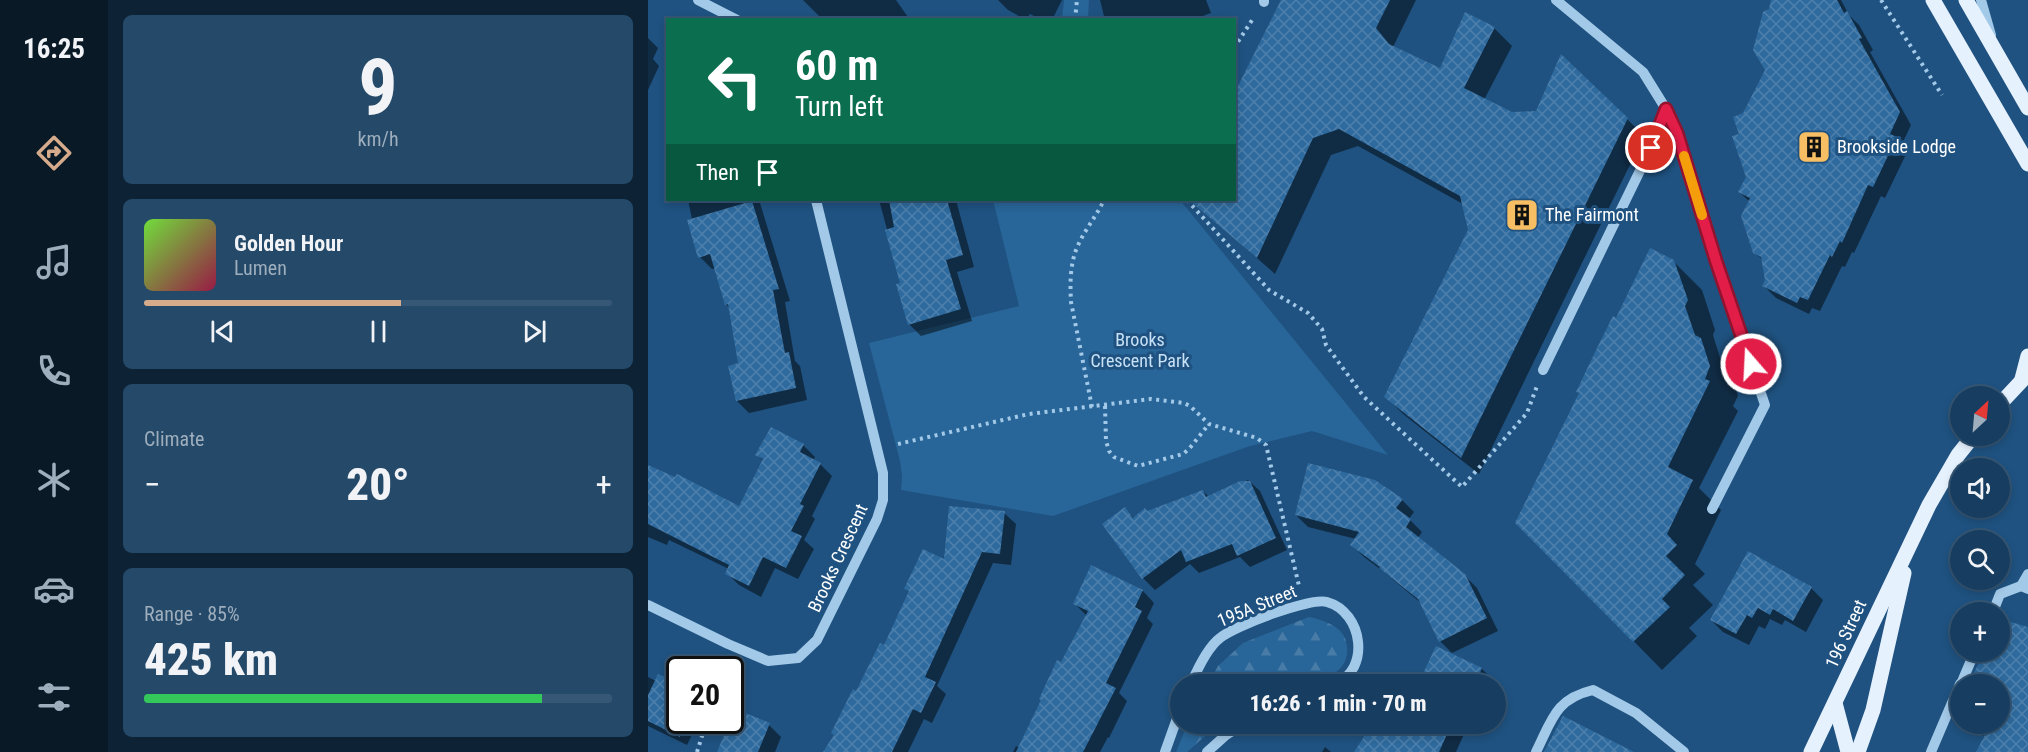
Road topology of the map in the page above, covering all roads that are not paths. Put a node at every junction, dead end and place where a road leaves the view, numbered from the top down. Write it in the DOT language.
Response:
graph roads {
  1 [pos="698,0"];
  2 [pos="1556,0"];
  3 [pos="1934,0"];
  4 [pos="1966,0"];
  5 [pos="1981,0"];
  6 [pos="733,18"];
  7 [pos="1995,50"];
  8 [pos="2028,108"];
  9 [pos="1666,109"];
  10 [pos="2028,164"];
  11 [pos="816,201"];
  12 [pos="2028,356"];
  13 [pos="1543,370"];
  14 [pos="2025,377"];
  15 [pos="2010,393"];
  16 [pos="1965,446"];
  17 [pos="1712,508"];
  18 [pos="1916,532"];
  19 [pos="2028,574"];
  20 [pos="2024,587"];
  21 [pos="1997,602"];
  22 [pos="648,605"];
  23 [pos="1195,674"];
  24 [pos="1350,674"];
  25 [pos="1835,703"];
  26 [pos="1950,709"];
  27 [pos="1171,734"];
  28 [pos="1228,734"];
  29 [pos="1165,752"];
  30 [pos="1207,752"];
  31 [pos="1536,752"];
  32 [pos="1684,752"];
  33 [pos="1811,752"];
  34 [pos="1848,752"];
  35 [pos="1858,752"];
  36 [pos="1931,752"];
  1 -- 6 [label="street"];
  2 -- 9 [label="street"];
  3 -- 10 [label="main road"];
  4 -- 7 [label="main road"];
  5 -- 7 [label="street"];
  7 -- 8 [label="main road"];
  9 -- 13 [label="street"];
  9 -- 17 [label="street"];
  11 -- 22 [label="street, Brooks Crescent"];
  12 -- 14 [label="main road"];
  14 -- 15 [label="main road"];
  16 -- 18 [label="main road, 196 Street"];
  18 -- 25 [label="main road, 196 Street"];
  18 -- 35 [label="main road, 196 Street"];
  19 -- 20 [label="street"];
  20 -- 21 [label="street"];
  23 -- 24 [label="street, 195A Street"];
  25 -- 33 [label="main road, 196 Street"];
  25 -- 34 [label="main road"];
  26 -- 36 [label="street"];
  27 -- 29 [label="street"];
  28 -- 30 [label="street"];
  31 -- 32 [label="street"];
}
